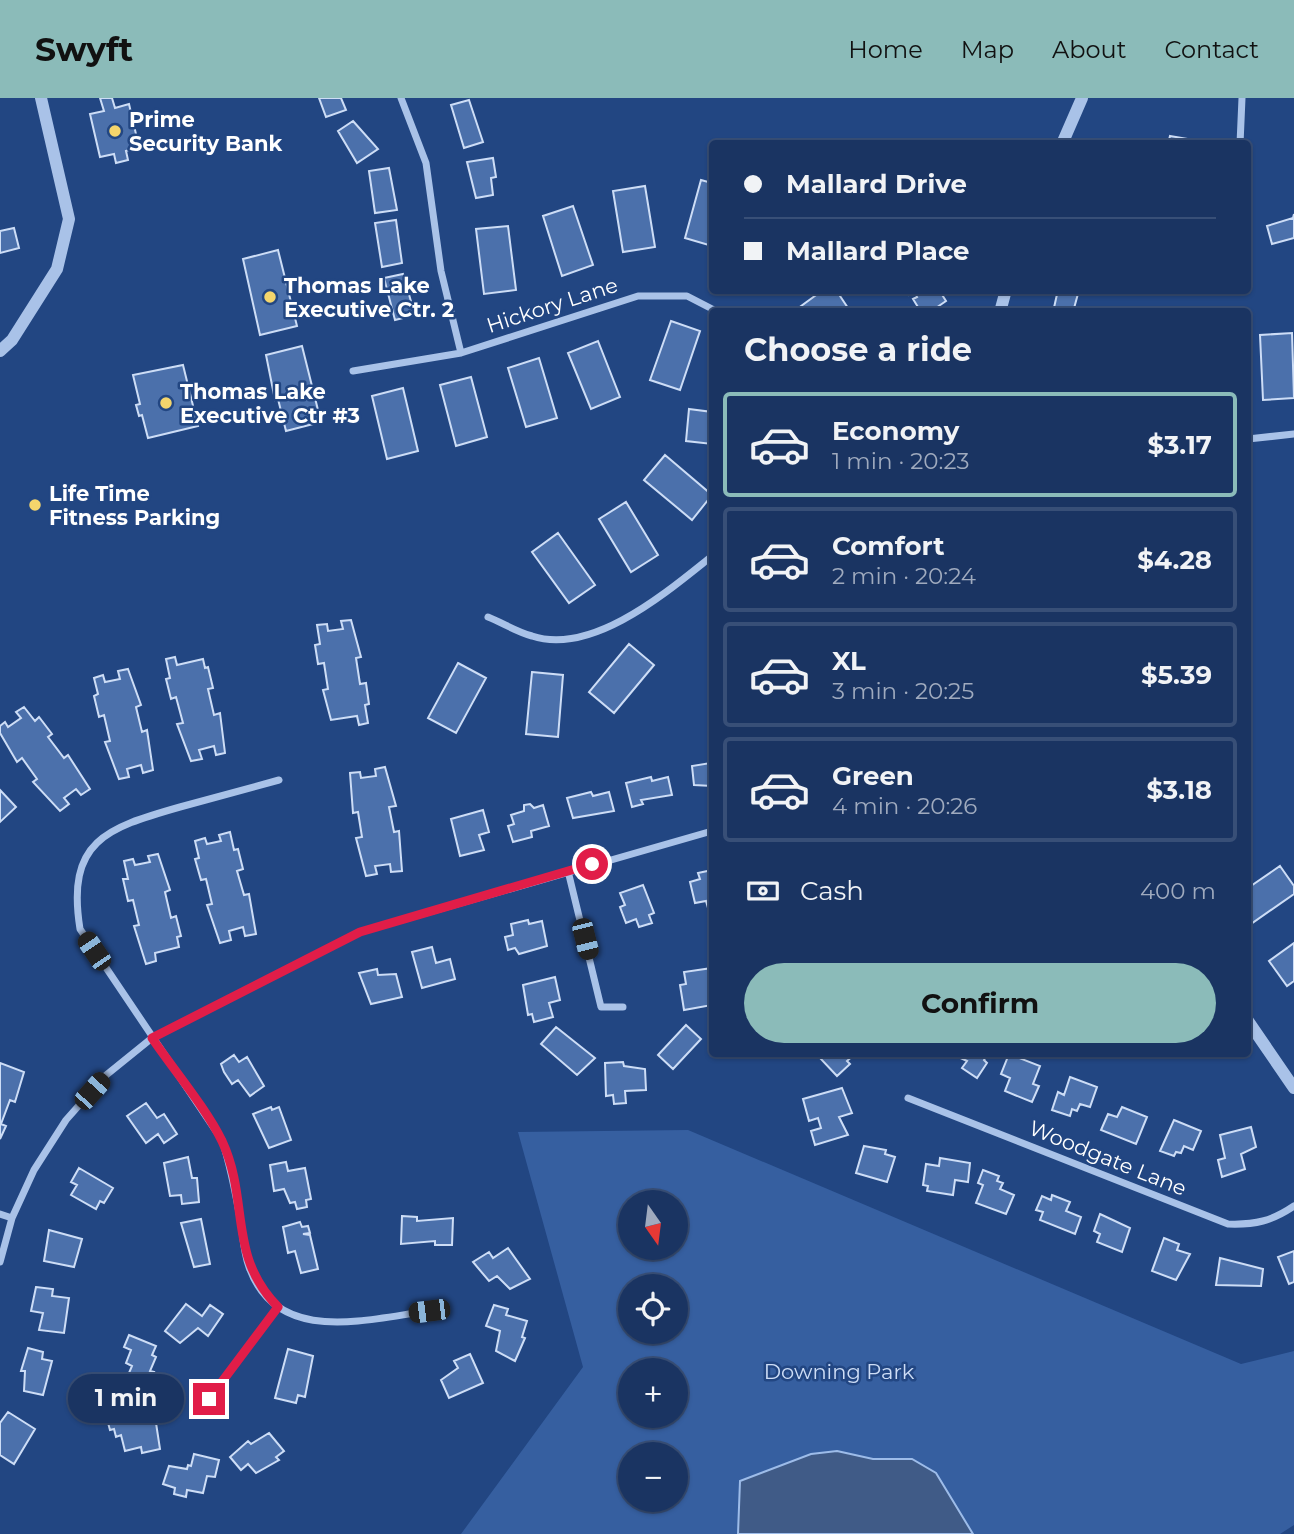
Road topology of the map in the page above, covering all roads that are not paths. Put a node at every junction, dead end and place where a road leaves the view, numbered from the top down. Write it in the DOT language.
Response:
graph roads {
  1 [pos="41,98"];
  2 [pos="401,98"];
  3 [pos="1082,98"];
  4 [pos="1241,98"];
  5 [pos="1064,140"];
  6 [pos="1240,140"];
  7 [pos="710,308"];
  8 [pos="0,351"];
  9 [pos="461,353"];
  10 [pos="353,372"];
  11 [pos="1294,434"];
  12 [pos="1251,439"];
  13 [pos="709,558"];
  14 [pos="488,617"];
  15 [pos="279,780"];
  16 [pos="709,832"];
  17 [pos="568,871"];
  18 [pos="623,1007"];
  19 [pos="1251,1025"];
  20 [pos="152,1038"];
  21 [pos="1294,1088"];
  22 [pos="908,1098"];
  23 [pos="1294,1206"];
  24 [pos="0,1214"];
  25 [pos="12,1218"];
  26 [pos="0,1262"];
  27 [pos="278,1307"];
  28 [pos="429,1311"];
  29 [pos="209,1399"];
  1 -- 8 [label="street"];
  2 -- 9 [label="street"];
  3 -- 5 [label="street"];
  4 -- 6 [label="street"];
  7 -- 9 [label="street, Hickory Lane"];
  9 -- 10 [label="street, Hickory Lane"];
  11 -- 12 [label="street"];
  13 -- 14 [label="street"];
  15 -- 20 [label="street"];
  16 -- 17 [label="street"];
  17 -- 18 [label="street"];
  17 -- 20 [label="street"];
  19 -- 21 [label="street"];
  20 -- 25 [label="street"];
  20 -- 27 [label="street"];
  22 -- 23 [label="street, Woodgate Lane"];
  24 -- 25 [label="street"];
  25 -- 26 [label="street"];
  27 -- 28 [label="street"];
  27 -- 29 [label="street"];
}
